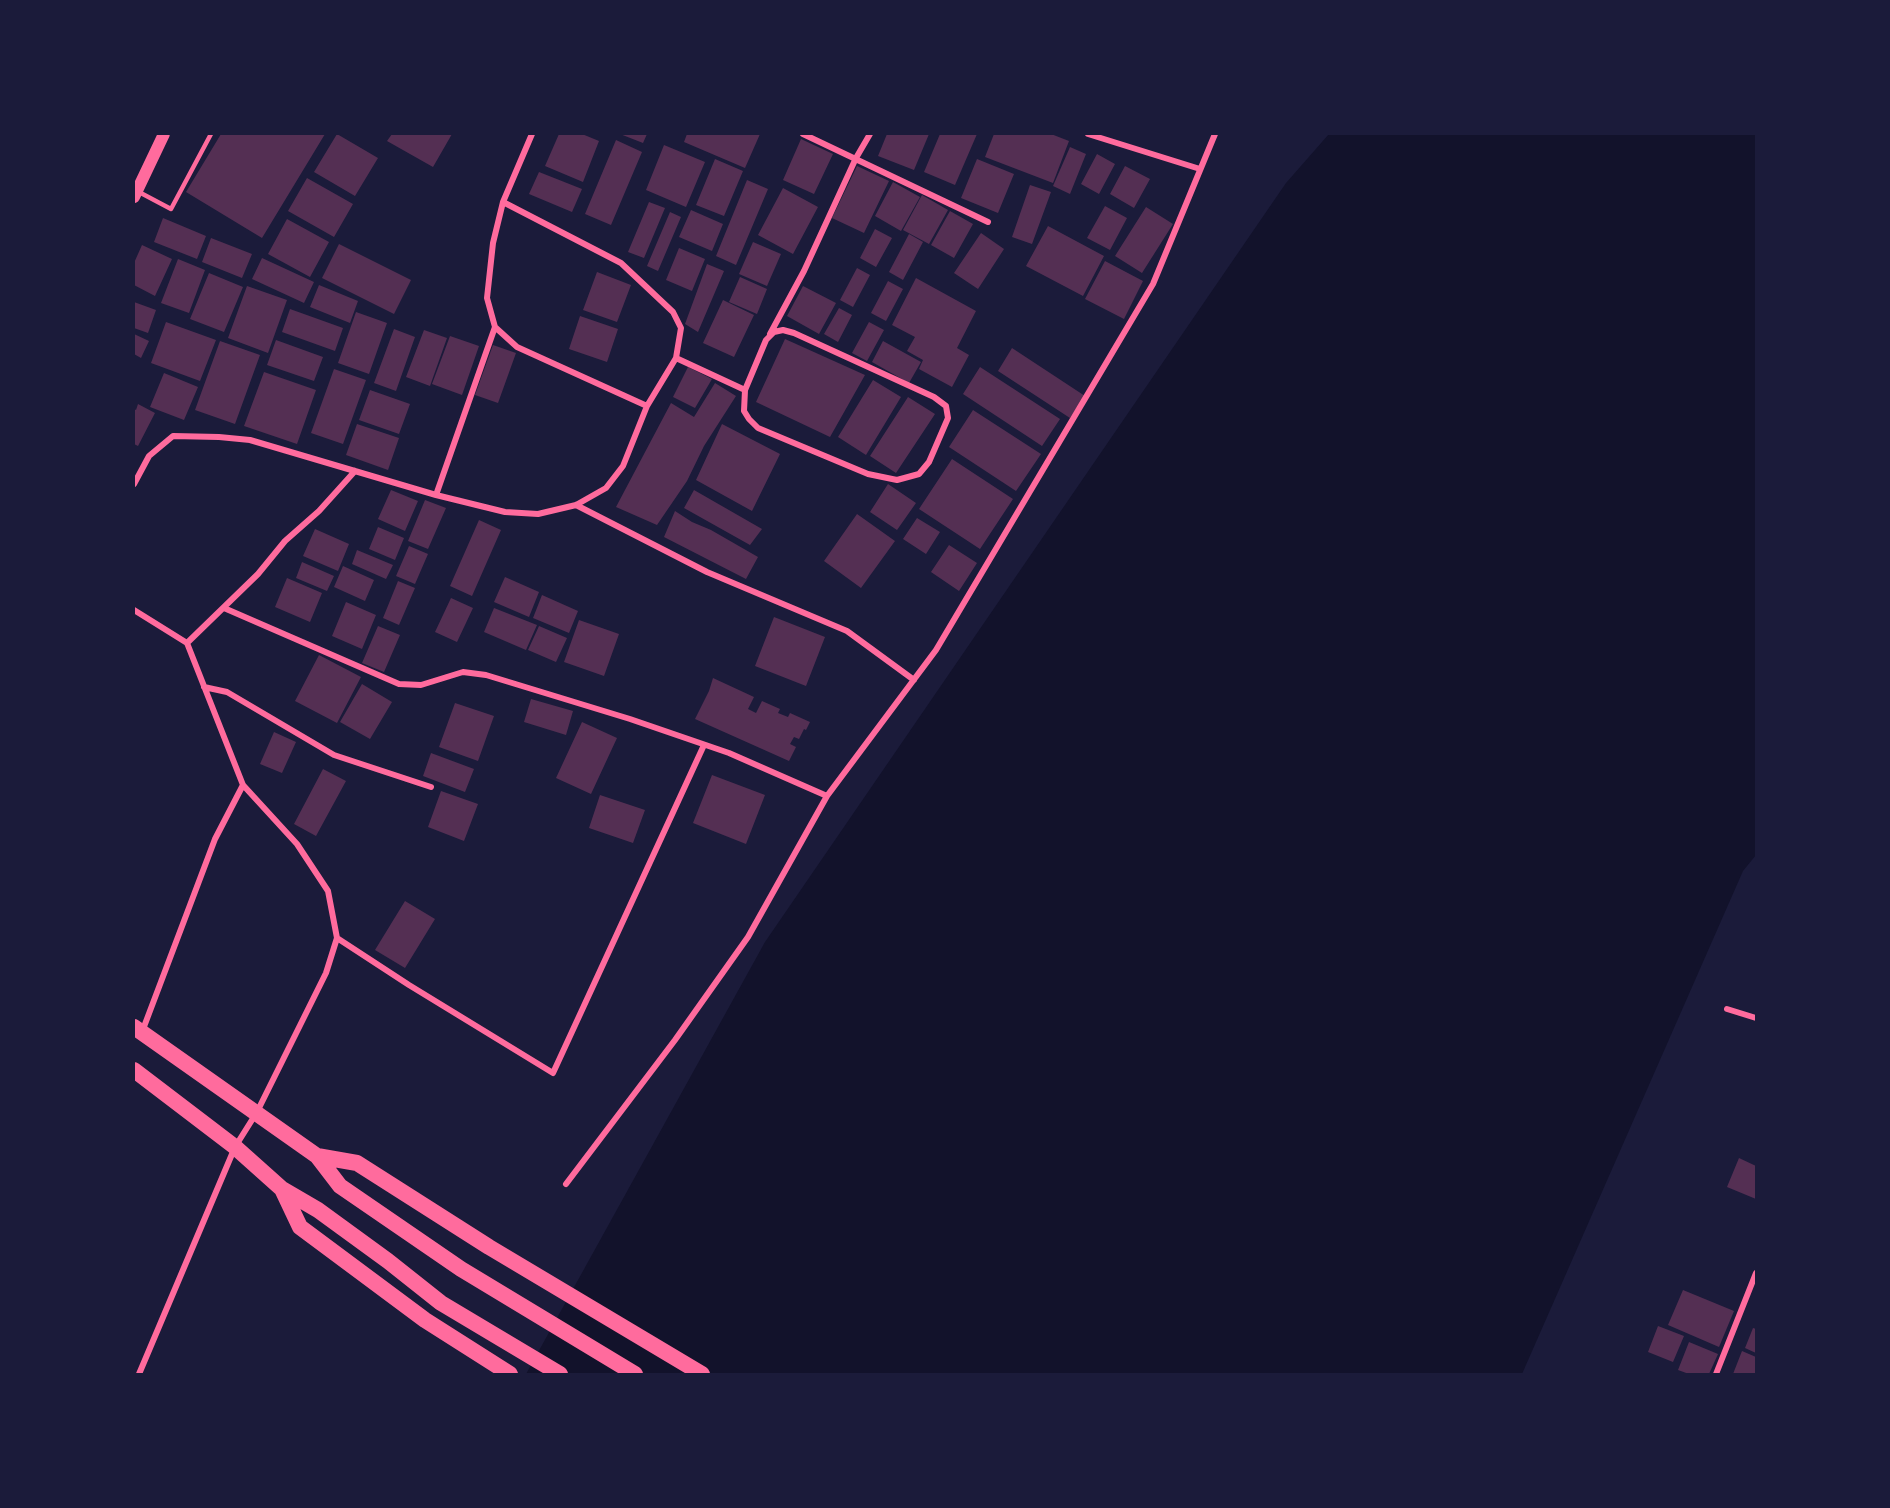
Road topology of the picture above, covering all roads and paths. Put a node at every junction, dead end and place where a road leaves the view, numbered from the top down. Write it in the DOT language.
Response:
graph roads {
  1 [pos="164,134"];
  2 [pos="211,134"];
  3 [pos="532,134"];
  4 [pos="803,134"];
  5 [pos="870,134"];
  6 [pos="1088,134"];
  7 [pos="1215,134"];
  8 [pos="856,158"];
  9 [pos="1200,169"];
  10 [pos="135,194"];
  11 [pos="503,202"];
  12 [pos="988,222"];
  13 [pos="495,327"];
  14 [pos="766,340"];
  15 [pos="676,358"];
  16 [pos="745,390"];
  17 [pos="647,406"];
  18 [pos="355,471"];
  19 [pos="134,484"];
  20 [pos="436,495"];
  21 [pos="576,505"];
  22 [pos="224,608"];
  23 [pos="134,610"];
  24 [pos="187,643"];
  25 [pos="914,680"];
  26 [pos="204,687"];
  27 [pos="704,745"];
  28 [pos="243,785"];
  29 [pos="431,787"];
  30 [pos="827,796"];
  31 [pos="337,938"];
  32 [pos="1726,1009"];
  33 [pos="1756,1018"];
  34 [pos="137,1030"];
  35 [pos="134,1070"];
  36 [pos="257,1112"];
  37 [pos="235,1148"];
  38 [pos="317,1156"];
  39 [pos="566,1184"];
  40 [pos="282,1189"];
  41 [pos="1756,1273"];
  42 [pos="139,1374"];
  43 [pos="510,1374"];
  44 [pos="560,1374"];
  45 [pos="635,1374"];
  46 [pos="702,1374"];
  47 [pos="1716,1374"];
  1 -- 10 [label="main road"];
  2 -- 10 [label="lane"];
  3 -- 11 [label="street"];
  4 -- 8 [label="street"];
  5 -- 8 [label="street"];
  6 -- 9 [label="street"];
  7 -- 9 [label="street"];
  8 -- 12 [label="street"];
  8 -- 14 [label="street"];
  9 -- 25 [label="street"];
  11 -- 13 [label="street"];
  11 -- 15 [label="street"];
  13 -- 17 [label="street"];
  13 -- 20 [label="street"];
  14 -- 16 [label="street"];
  14 -- 16 [label="street"];
  15 -- 16 [label="street"];
  15 -- 17 [label="street"];
  17 -- 21 [label="street"];
  18 -- 19 [label="street"];
  18 -- 20 [label="street"];
  18 -- 22 [label="street"];
  20 -- 21 [label="street"];
  21 -- 25 [label="street"];
  22 -- 24 [label="street"];
  22 -- 27 [label="street"];
  23 -- 24 [label="street"];
  24 -- 26 [label="street"];
  25 -- 30 [label="street"];
  26 -- 28 [label="street"];
  26 -- 29 [label="street"];
  27 -- 30 [label="street"];
  27 -- 31 [label="street"];
  28 -- 31 [label="street"];
  28 -- 34 [label="street"];
  30 -- 39 [label="street"];
  31 -- 36 [label="street"];
  32 -- 33 [label="street"];
  34 -- 36 [label="highway"];
  35 -- 37 [label="highway"];
  36 -- 37 [label="street"];
  36 -- 38 [label="highway"];
  37 -- 40 [label="highway"];
  37 -- 42 [label="street"];
  38 -- 45 [label="highway"];
  38 -- 46 [label="highway"];
  40 -- 43 [label="highway"];
  40 -- 44 [label="highway"];
  41 -- 47 [label="street"];
}
